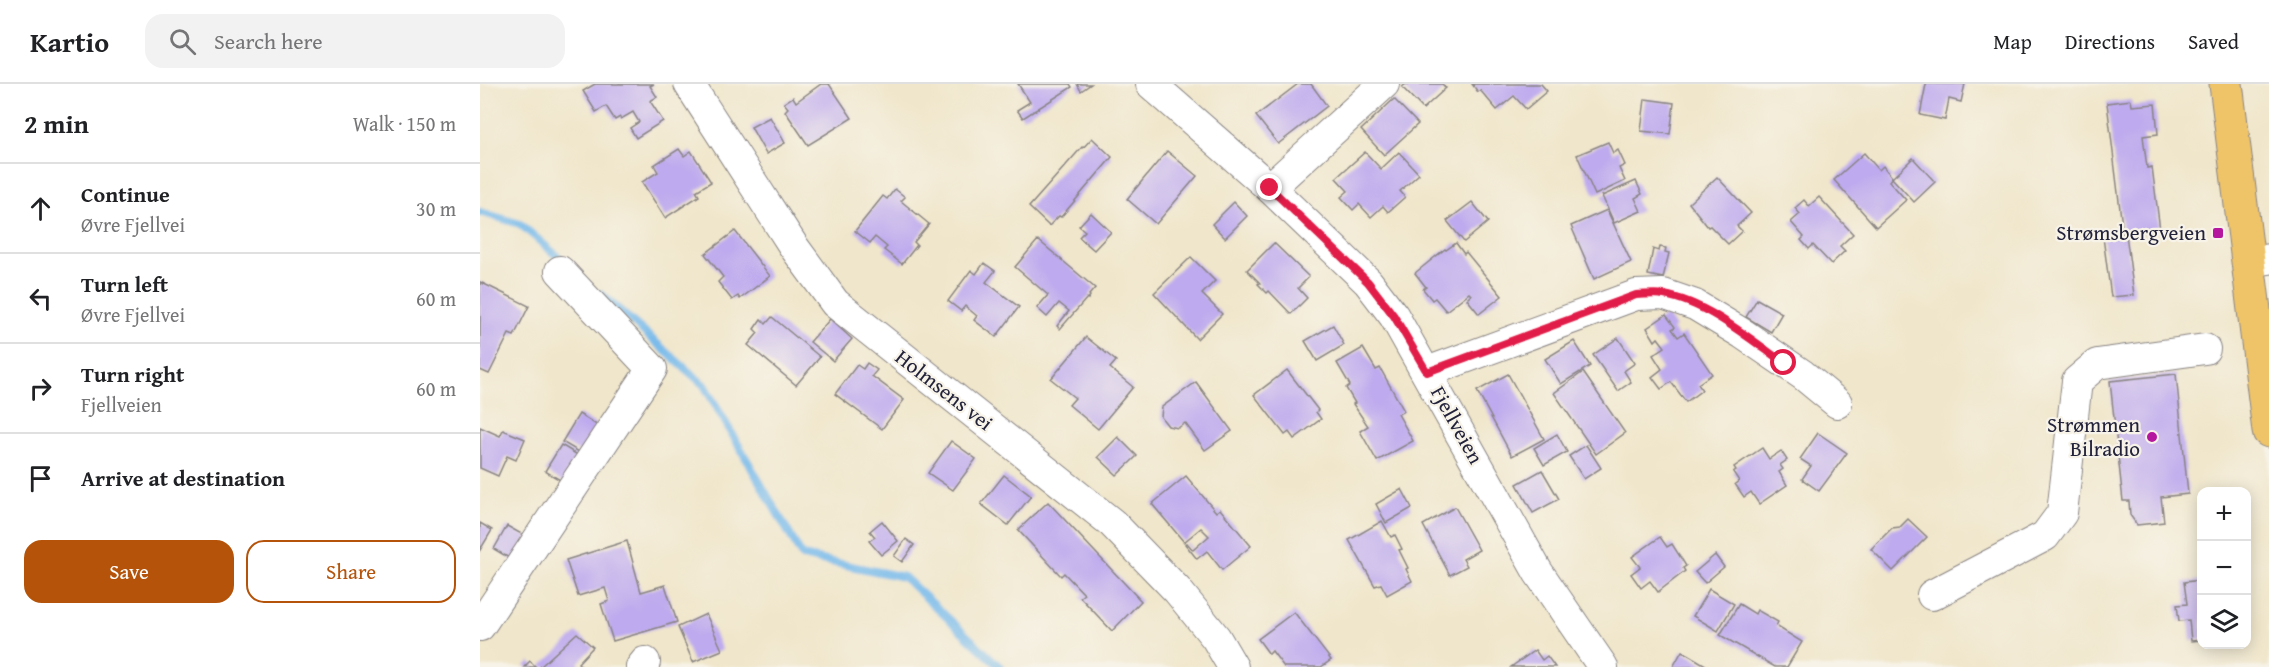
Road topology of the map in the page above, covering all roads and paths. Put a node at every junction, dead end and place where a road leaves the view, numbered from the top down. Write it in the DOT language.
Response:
graph roads {
  1 [pos="689,84"];
  2 [pos="1151,84"];
  3 [pos="1384,84"];
  4 [pos="2226,84"];
  5 [pos="1270,188"];
  6 [pos="2259,261"];
  7 [pos="560,271"];
  8 [pos="2205,349"];
  9 [pos="1427,372"];
  10 [pos="1837,403"];
  11 [pos="2269,431"];
  12 [pos="1932,595"];
  13 [pos="480,626"];
  14 [pos="1233,667"];
  15 [pos="1603,667"];
  1 -- 14 [label="street, Holmsens vei"];
  2 -- 5 [label="street, Fjellveien"];
  3 -- 5 [label="street"];
  4 -- 6 [label="main road"];
  5 -- 9 [label="street, Fjellveien"];
  6 -- 11 [label="main road"];
  7 -- 13 [label="street"];
  8 -- 12 [label="street"];
  9 -- 10 [label="street"];
  9 -- 15 [label="street, Fjellveien"];
}
